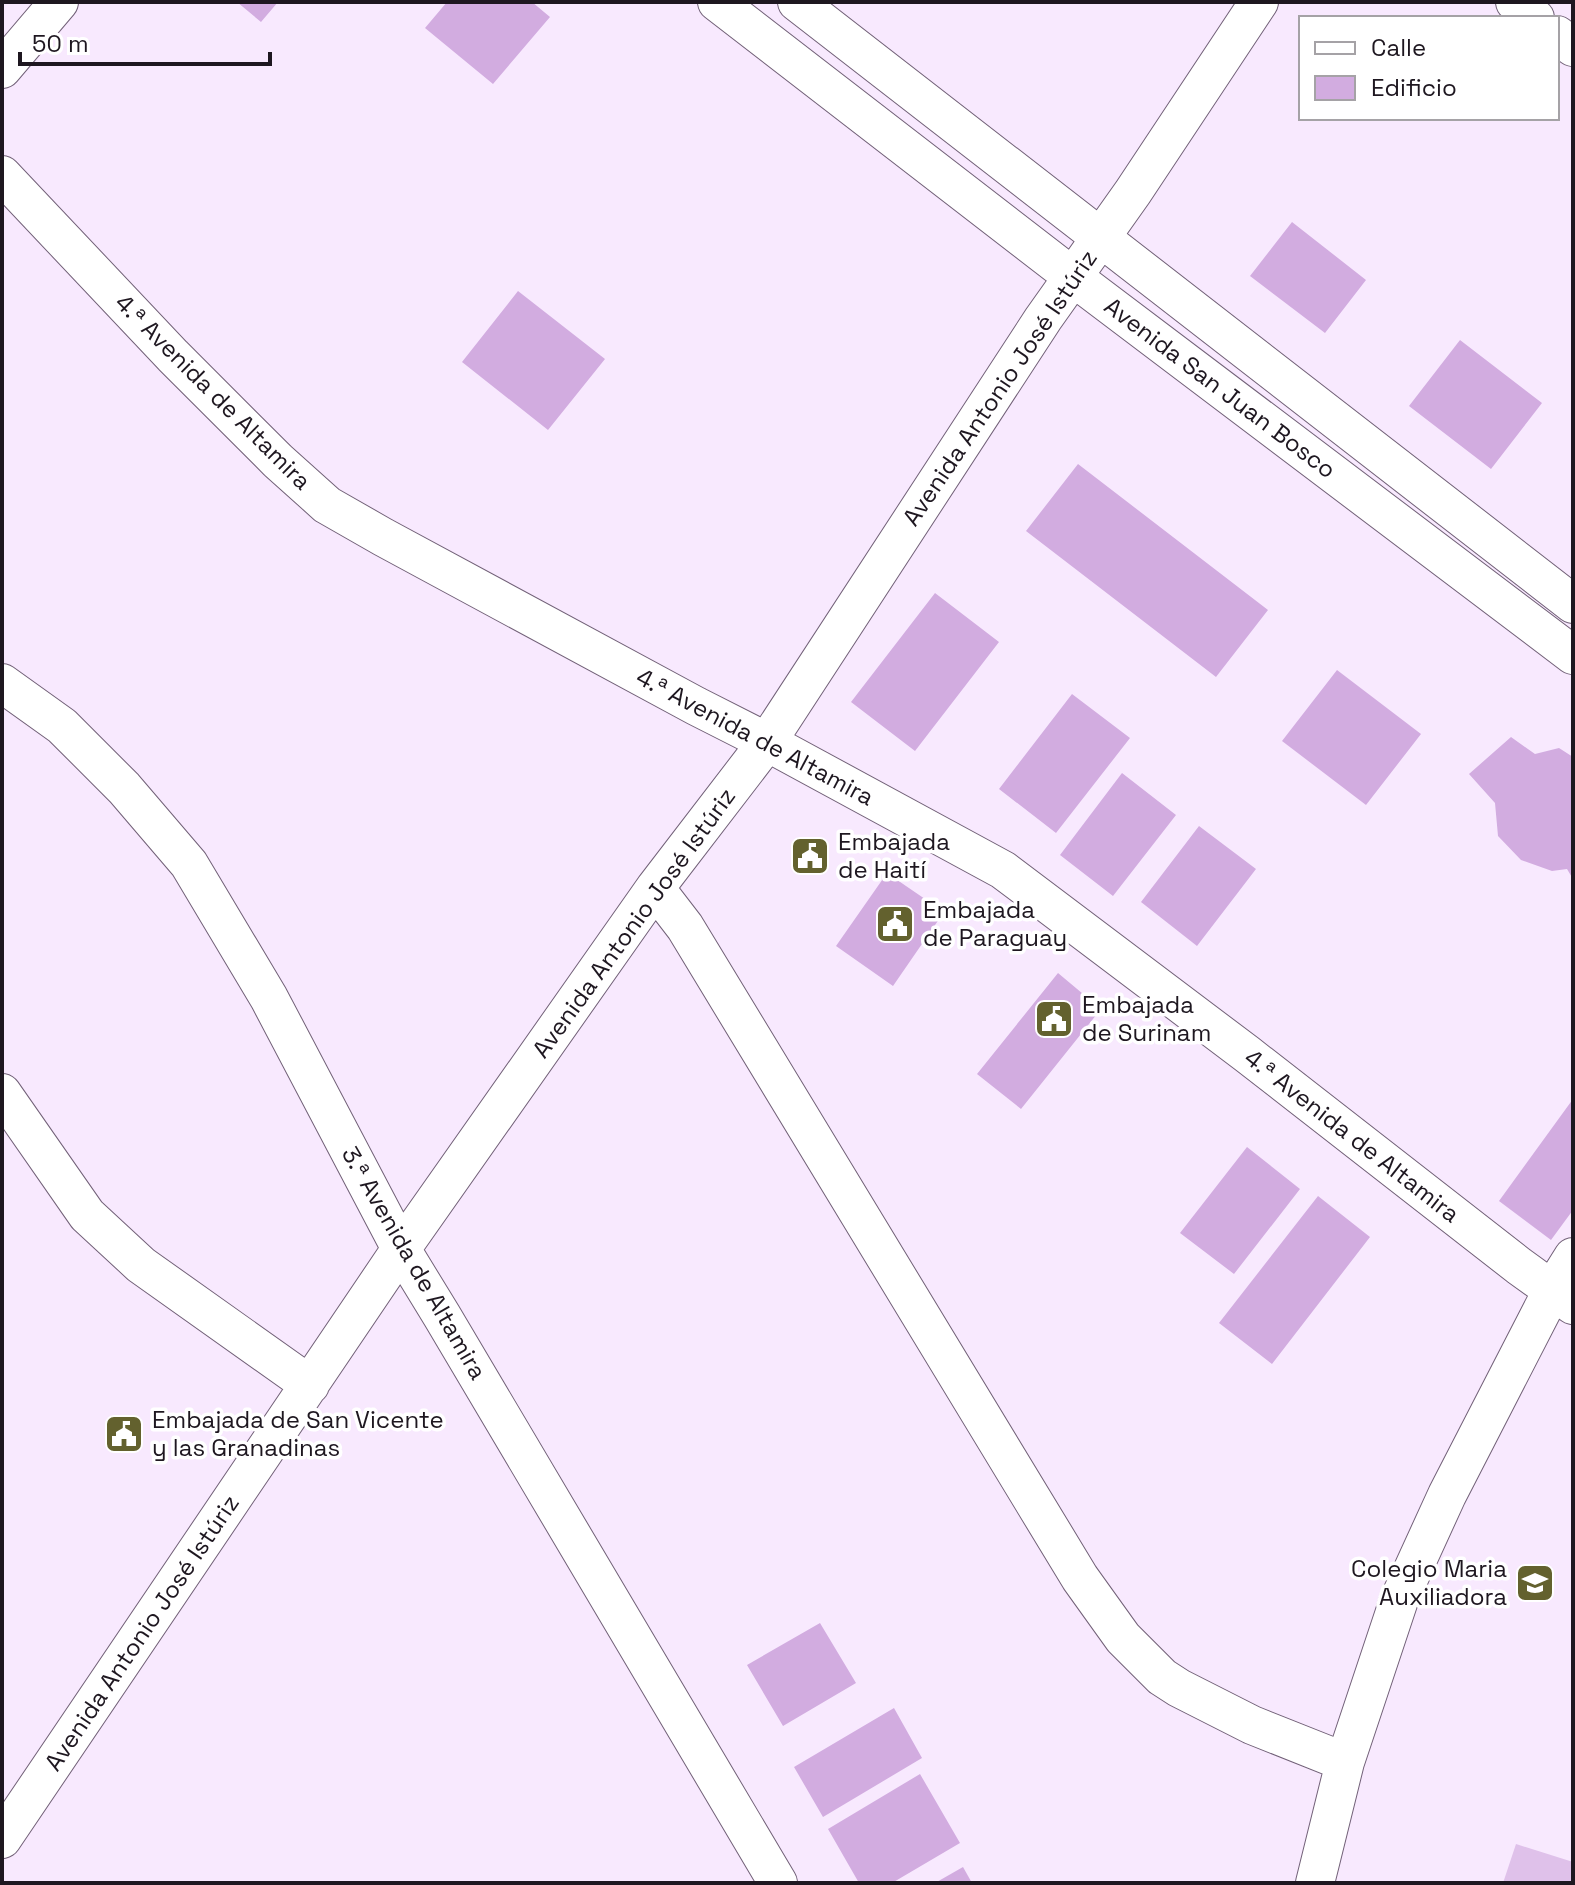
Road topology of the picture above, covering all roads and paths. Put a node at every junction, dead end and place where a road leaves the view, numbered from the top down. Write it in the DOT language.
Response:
graph roads {
  1 [pos="59,2"];
  2 [pos="717,2"];
  3 [pos="797,2"];
  4 [pos="1259,2"];
  5 [pos="1515,2"];
  6 [pos="1532,16"];
  7 [pos="2,69"];
  8 [pos="2,175"];
  9 [pos="1100,238"];
  10 [pos="1073,277"];
  11 [pos="1573,604"];
  12 [pos="1573,655"];
  13 [pos="2,683"];
  14 [pos="767,742"];
  15 [pos="655,888"];
  16 [pos="2,1093"];
  17 [pos="401,1249"];
  18 [pos="1573,1257"];
  19 [pos="1563,1297"];
  20 [pos="310,1385"];
  21 [pos="1345,1762"];
  22 [pos="2,1839"];
  23 [pos="778,1883"];
  24 [pos="1315,1883"];
  1 -- 7 [label="street"];
  2 -- 10 [label="street, Avenida San Juan Bosco"];
  3 -- 9 [label="street, Avenida San Juan Bosco"];
  4 -- 9 [label="street, Avenida Antonio José Istúriz"];
  5 -- 6 [label="street"];
  8 -- 14 [label="street, 4.ª Avenida de Altamira"];
  9 -- 10 [label="street, Avenida Antonio José Istúriz"];
  9 -- 11 [label="street, Avenida San Juan Bosco"];
  10 -- 12 [label="street, Avenida San Juan Bosco"];
  10 -- 14 [label="street, Avenida Antonio José Istúriz"];
  13 -- 17 [label="street, 3.ª Avenida de Altamira"];
  14 -- 15 [label="street, Avenida Antonio José Istúriz"];
  14 -- 19 [label="street, 4.ª Avenida de Altamira"];
  15 -- 17 [label="street, Avenida Antonio José Istúriz"];
  15 -- 21 [label="street"];
  16 -- 20 [label="street"];
  17 -- 20 [label="street, Avenida Antonio José Istúriz"];
  17 -- 23 [label="street, 3.ª Avenida de Altamira"];
  18 -- 19 [label="street"];
  19 -- 21 [label="street"];
  20 -- 22 [label="street, Avenida Antonio José Istúriz"];
  21 -- 24 [label="street"];
}
